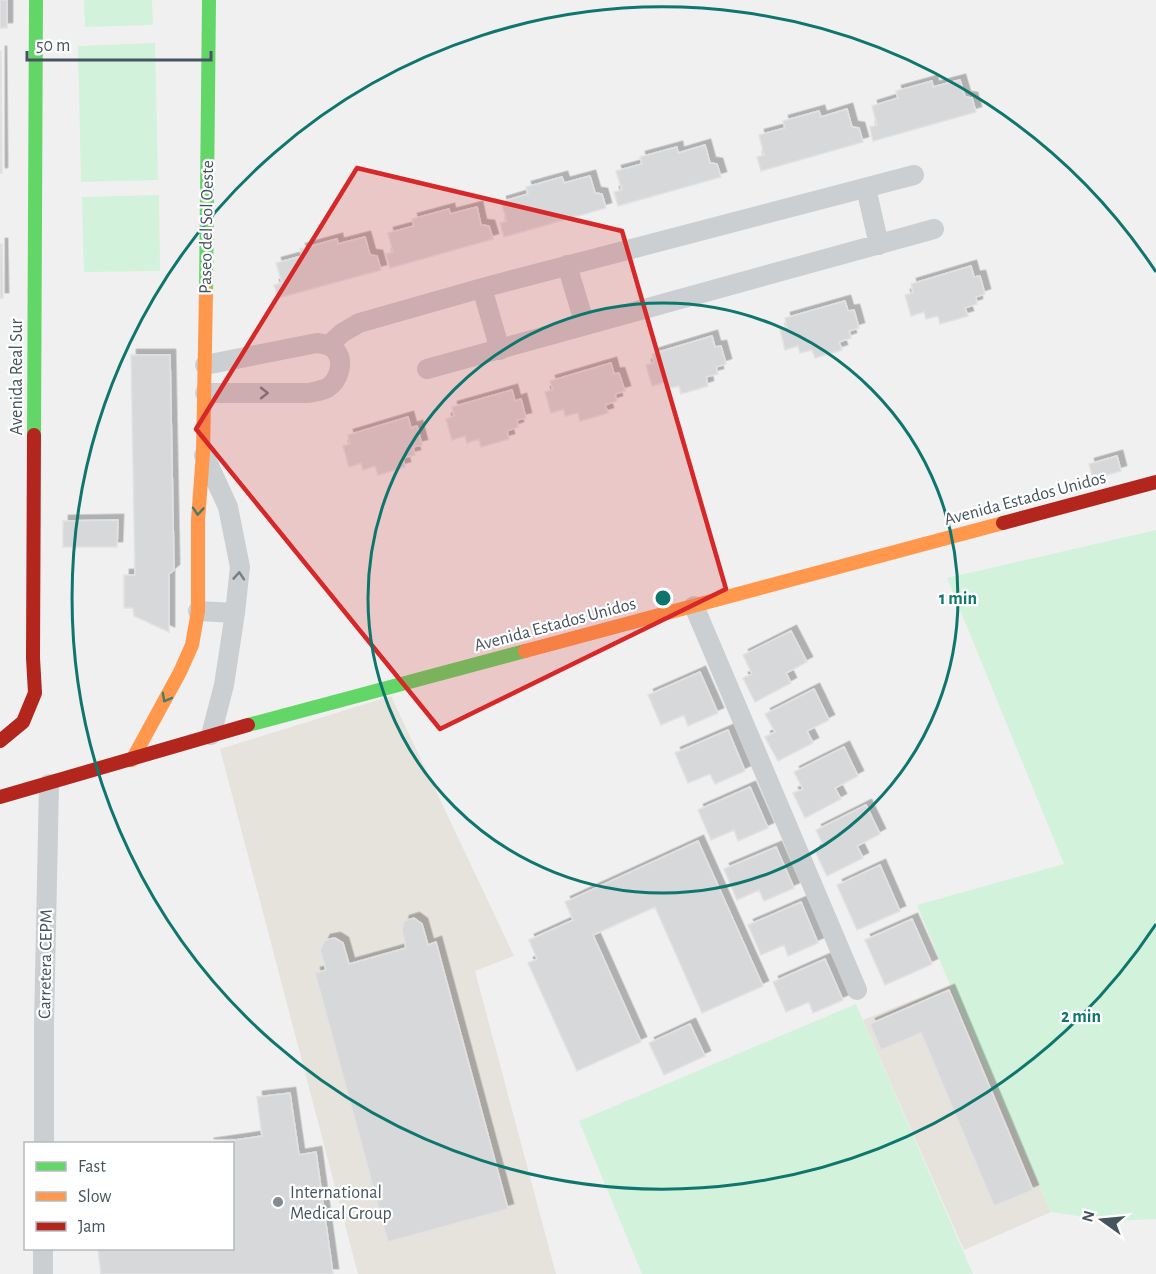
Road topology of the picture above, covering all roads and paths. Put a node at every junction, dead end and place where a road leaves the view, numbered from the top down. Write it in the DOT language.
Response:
graph roads {
  1 [pos="36,0"];
  2 [pos="209,0"];
  3 [pos="914,175"];
  4 [pos="866,188"];
  5 [pos="934,229"];
  6 [pos="879,245"];
  7 [pos="567,266"];
  8 [pos="482,288"];
  9 [pos="585,325"];
  10 [pos="329,345"];
  11 [pos="500,350"];
  12 [pos="205,365"];
  13 [pos="427,369"];
  14 [pos="205,393"];
  15 [pos="203,453"];
  16 [pos="1156,482"];
  17 [pos="694,606"];
  18 [pos="198,611"];
  19 [pos="235,613"];
  20 [pos="211,735"];
  21 [pos="0,741"];
  22 [pos="132,760"];
  23 [pos="49,784"];
  24 [pos="0,797"];
  25 [pos="856,990"];
  26 [pos="45,1142"];
  27 [pos="43,1250"];
  28 [pos="42,1274"];
  1 -- 21 [label="street, Avenida Real Sur"];
  2 -- 12 [label="street, Paseo del Sol Oeste"];
  3 -- 4 [label="street"];
  4 -- 6 [label="street"];
  4 -- 7 [label="street"];
  5 -- 6 [label="street"];
  6 -- 9 [label="street"];
  7 -- 8 [label="street"];
  7 -- 9 [label="street"];
  8 -- 10 [label="street"];
  8 -- 11 [label="street"];
  9 -- 11 [label="street"];
  10 -- 12 [label="street"];
  14 -- 10 [label="street, one-way"];
  11 -- 13 [label="street"];
  12 -- 14 [label="street, Paseo del Sol Oeste"];
  14 -- 15 [label="street, Paseo del Sol Oeste"];
  15 -- 18 [label="street, Paseo del Sol Oeste, one-way"];
  19 -- 15 [label="street, Paseo del Sol Oeste, one-way"];
  16 -- 17 [label="street, Avenida Estados Unidos"];
  17 -- 20 [label="street, Avenida Estados Unidos"];
  17 -- 25 [label="street"];
  18 -- 19 [label="street"];
  18 -- 22 [label="street, Paseo del Sol Oeste, one-way"];
  19 -- 20 [label="street, Paseo del Sol Oeste"];
  20 -- 22 [label="street, Avenida Estados Unidos"];
  22 -- 23 [label="street, Avenida Estados Unidos"];
  23 -- 24 [label="street, Avenida Estados Unidos"];
  23 -- 26 [label="street, Carretera CEPM"];
  27 -- 28 [label="street"];
}
